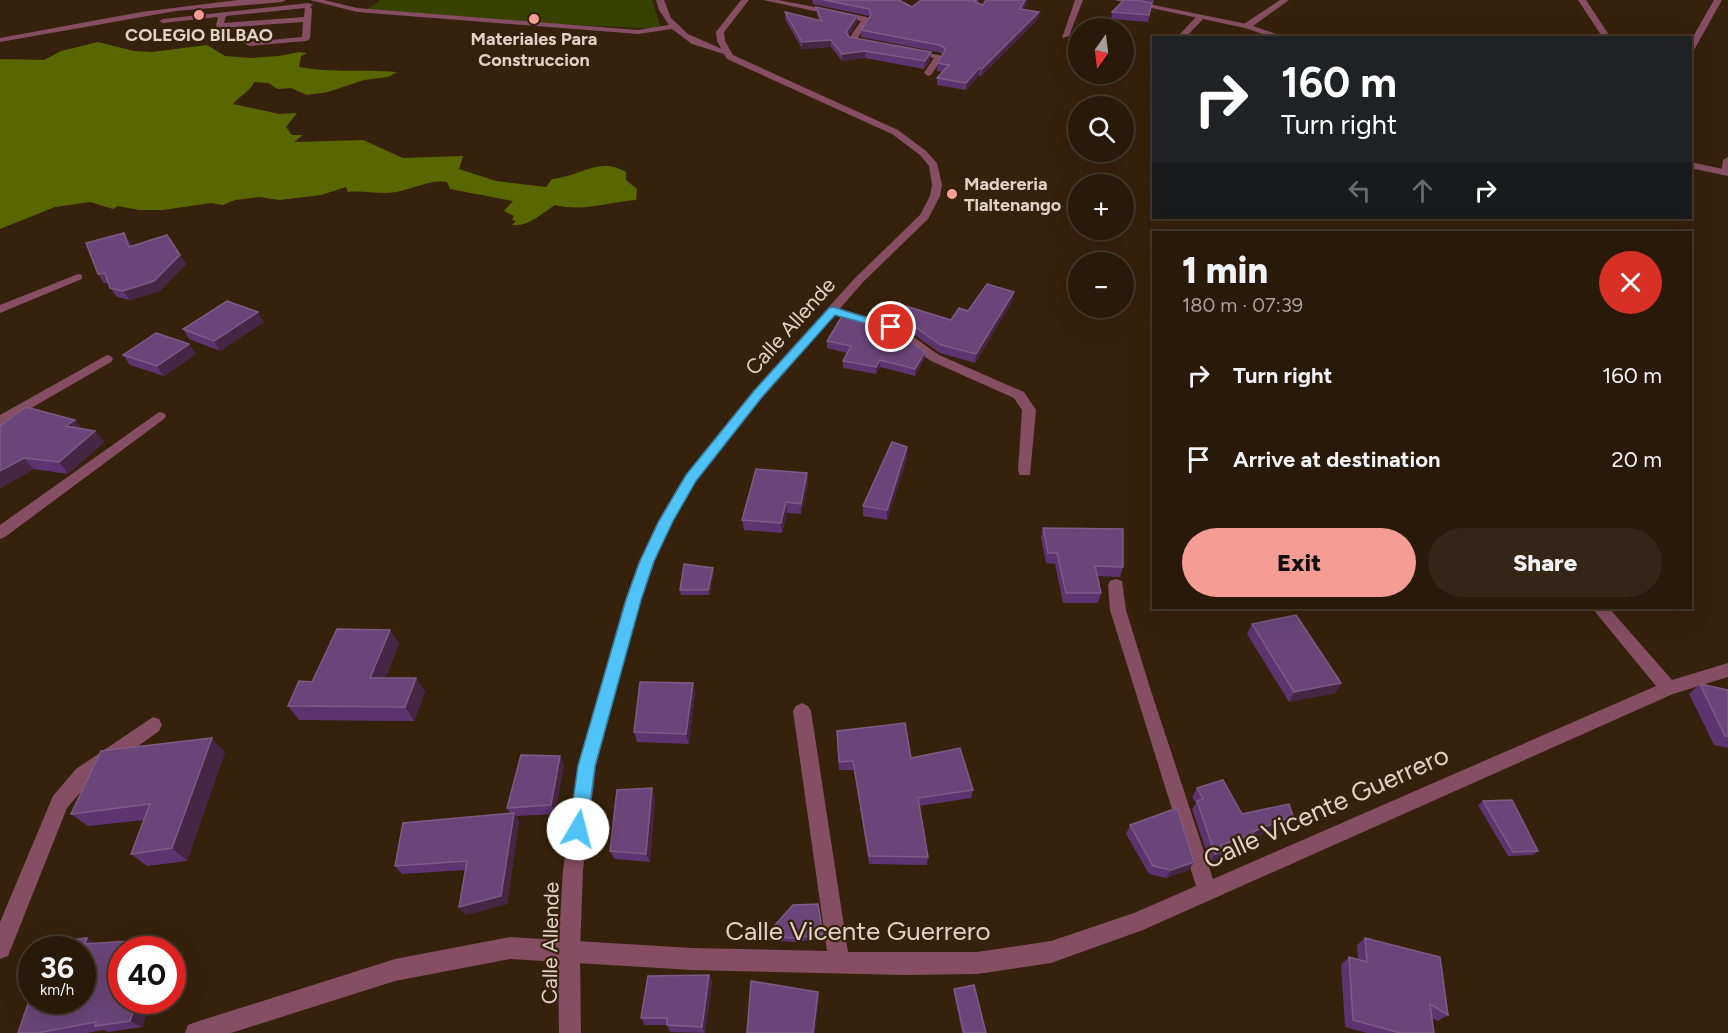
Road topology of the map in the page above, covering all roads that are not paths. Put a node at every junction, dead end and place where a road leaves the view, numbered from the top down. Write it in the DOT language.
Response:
graph roads {
  1 [pos="282,0"];
  2 [pos="660,0"];
  3 [pos="744,0"];
  4 [pos="767,0"];
  5 [pos="1079,0"];
  6 [pos="1118,0"];
  7 [pos="1285,0"];
  8 [pos="1582,0"];
  9 [pos="1718,0"];
  10 [pos="311,2"];
  11 [pos="222,15"];
  12 [pos="1201,17"];
  13 [pos="308,19"];
  14 [pos="163,21"];
  15 [pos="674,26"];
  16 [pos="1246,27"];
  17 [pos="1065,36"];
  18 [pos="1182,36"];
  19 [pos="1277,36"];
  20 [pos="1606,36"];
  21 [pos="0,40"];
  22 [pos="249,44"];
  23 [pos="878,45"];
  24 [pos="1692,46"];
  25 [pos="901,49"];
  26 [pos="727,53"];
  27 [pos="928,73"];
  28 [pos="1728,160"];
  29 [pos="1692,165"];
  30 [pos="1727,173"];
  31 [pos="78,277"];
  32 [pos="0,309"];
  33 [pos="833,310"];
  34 [pos="106,359"];
  35 [pos="159,416"];
  36 [pos="0,421"];
  37 [pos="1025,471"];
  38 [pos="0,532"];
  39 [pos="1116,585"];
  40 [pos="1601,609"];
  41 [pos="1728,669"];
  42 [pos="1669,687"];
  43 [pos="802,711"];
  44 [pos="153,725"];
  45 [pos="1207,890"];
  46 [pos="0,948"];
  47 [pos="569,953"];
  48 [pos="839,963"];
  49 [pos="196,1033"];
  50 [pos="570,1033"];
  1 -- 21 [label="street"];
  2 -- 15 [label="street"];
  3 -- 26 [label="street"];
  4 -- 23 [label="street"];
  5 -- 17 [label="street"];
  6 -- 12 [label="street"];
  7 -- 16 [label="street"];
  8 -- 20 [label="street"];
  9 -- 24 [label="street"];
  10 -- 11 [label="street"];
  10 -- 13 [label="street"];
  10 -- 15 [label="street"];
  11 -- 13 [label="street"];
  11 -- 14 [label="street"];
  12 -- 16 [label="street"];
  12 -- 18 [label="street"];
  13 -- 22 [label="street"];
  15 -- 26 [label="street"];
  16 -- 19 [label="street"];
  25 -- 27 [label="street"];
  26 -- 33 [label="street, Calle Allende"];
  28 -- 30 [label="street"];
  29 -- 30 [label="street"];
  31 -- 32 [label="street"];
  33 -- 37 [label="street"];
  33 -- 47 [label="street, Calle Allende"];
  34 -- 36 [label="street"];
  35 -- 38 [label="street"];
  39 -- 45 [label="street"];
  40 -- 42 [label="street"];
  41 -- 42 [label="street, Calle Vicente Guerrero"];
  42 -- 45 [label="street, Calle Vicente Guerrero"];
  43 -- 48 [label="street"];
  44 -- 46 [label="street"];
  45 -- 48 [label="street, Calle Vicente Guerrero"];
  47 -- 48 [label="street, Calle Vicente Guerrero"];
  47 -- 49 [label="street, Calle Vicente Guerrero"];
  47 -- 50 [label="street, Calle Allende"];
}
